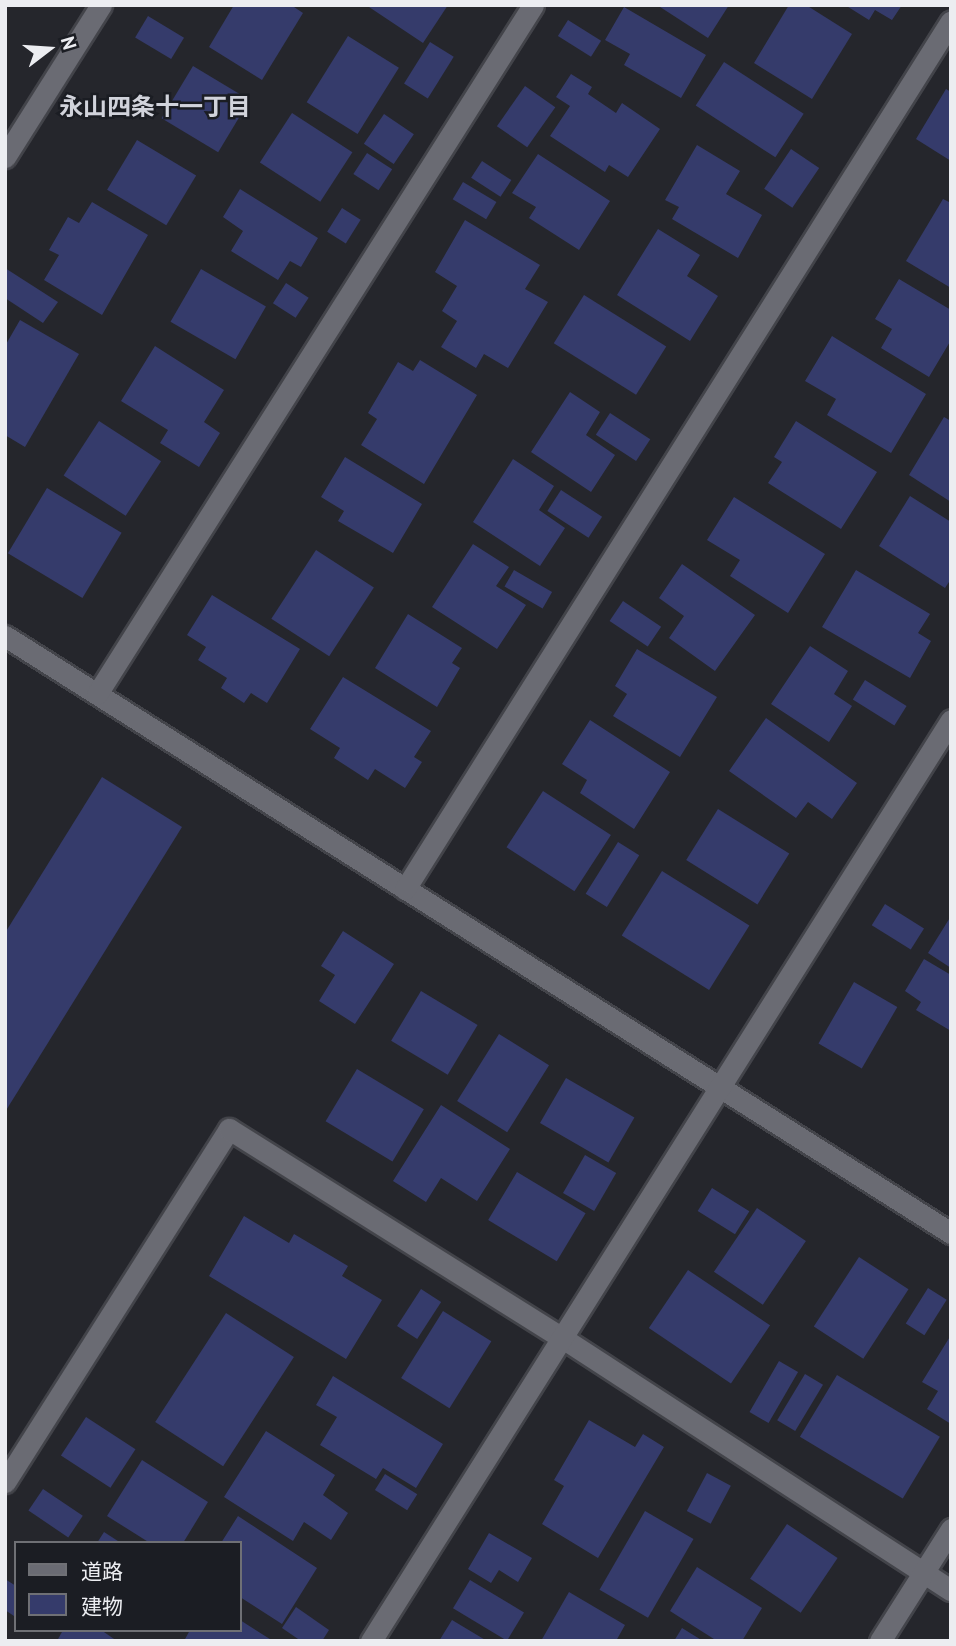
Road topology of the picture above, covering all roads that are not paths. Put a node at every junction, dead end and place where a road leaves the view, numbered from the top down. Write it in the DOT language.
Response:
graph roads {
  1 [pos="102,5"];
  2 [pos="533,5"];
  3 [pos="951,21"];
  4 [pos="5,157"];
  5 [pos="5,636"];
  6 [pos="97,694"];
  7 [pos="951,720"];
  8 [pos="405,889"];
  9 [pos="719,1086"];
  10 [pos="951,1233"];
  11 [pos="564,1339"];
  12 [pos="5,1482"];
  13 [pos="951,1529"];
  14 [pos="923,1573"];
  15 [pos="951,1590"];
  16 [pos="371,1641"];
  17 [pos="880,1641"];
  1 -- 4 [label="street"];
  2 -- 6 [label="street"];
  3 -- 8 [label="street"];
  5 -- 6 [label="street"];
  6 -- 8 [label="street"];
  7 -- 9 [label="street"];
  8 -- 9 [label="street"];
  9 -- 10 [label="street"];
  9 -- 11 [label="street"];
  11 -- 12 [label="street"];
  11 -- 14 [label="street"];
  11 -- 16 [label="street"];
  13 -- 14 [label="street"];
  14 -- 15 [label="street"];
  14 -- 17 [label="street"];
}
